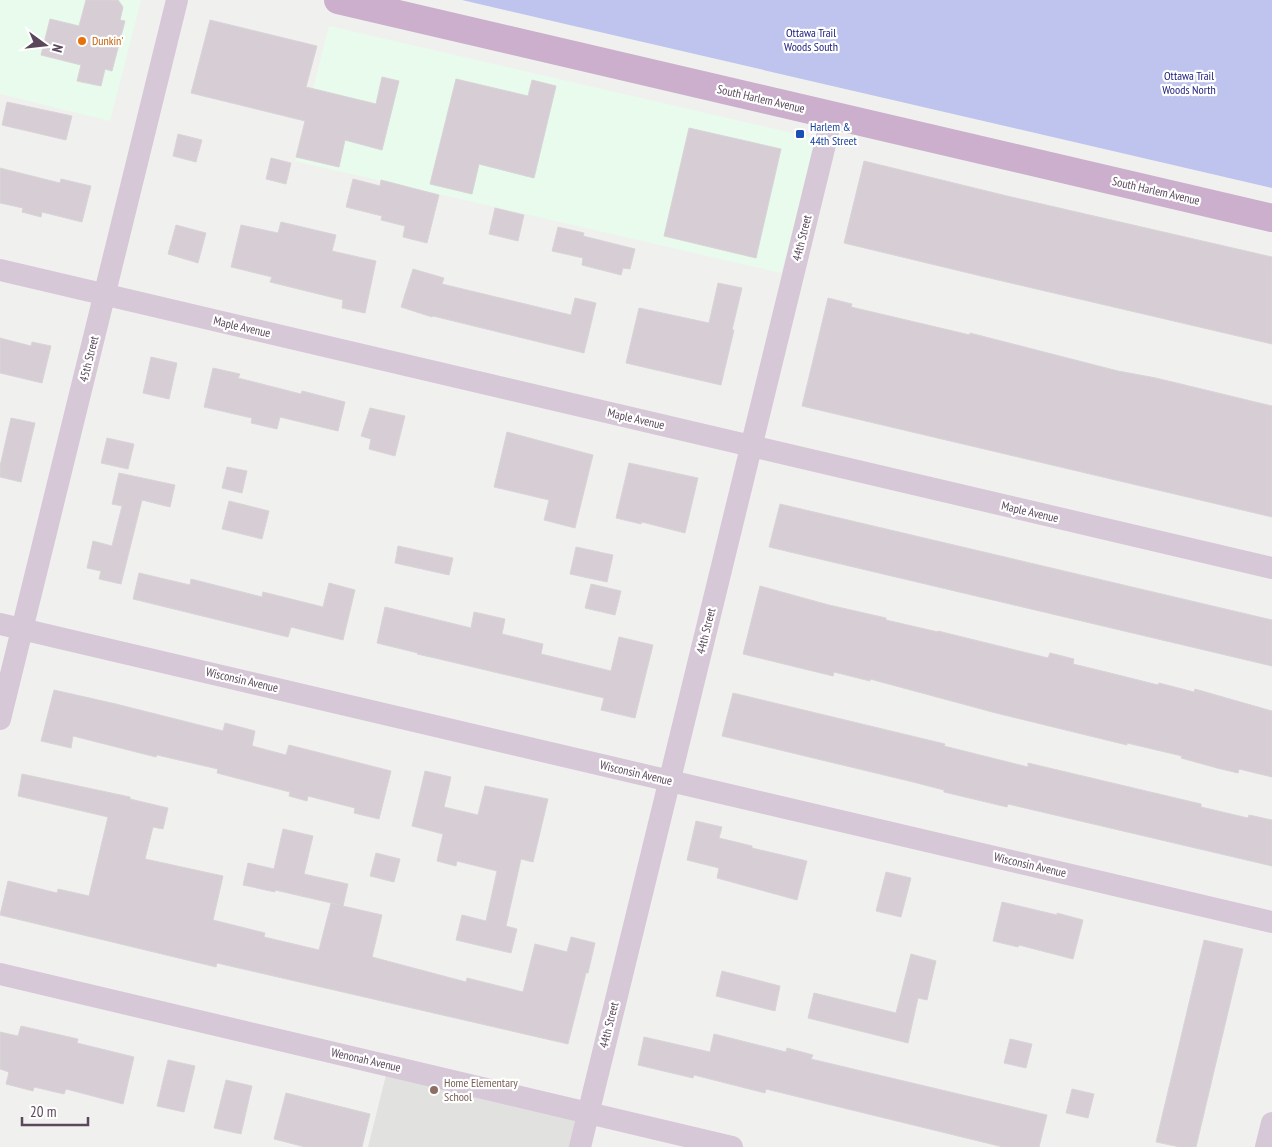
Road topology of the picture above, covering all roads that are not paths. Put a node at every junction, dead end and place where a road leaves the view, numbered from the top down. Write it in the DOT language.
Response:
graph roads {
  1 [pos="177,0"];
  2 [pos="338,0"];
  3 [pos="832,116"];
  4 [pos="1272,218"];
  5 [pos="0,270"];
  6 [pos="104,295"];
  7 [pos="751,446"];
  8 [pos="1272,568"];
  9 [pos="0,624"];
  10 [pos="22,629"];
  11 [pos="0,719"];
  12 [pos="669,780"];
  13 [pos="1272,922"];
  14 [pos="0,974"];
  15 [pos="588,1113"];
  16 [pos="1272,1122"];
  17 [pos="580,1147"];
  18 [pos="732,1147"];
  19 [pos="1266,1147"];
  1 -- 6 [label="street, 45th Street"];
  2 -- 3 [label="main road, South Harlem Avenue"];
  3 -- 4 [label="main road, South Harlem Avenue"];
  3 -- 7 [label="street, 44th Street"];
  5 -- 6 [label="street, Maple Avenue"];
  6 -- 7 [label="street, Maple Avenue"];
  6 -- 10 [label="street, 45th Street"];
  7 -- 8 [label="street, Maple Avenue"];
  7 -- 12 [label="street, 44th Street"];
  9 -- 10 [label="street, Wisconsin Avenue"];
  10 -- 11 [label="street, 45th Street"];
  10 -- 12 [label="street, Wisconsin Avenue"];
  12 -- 13 [label="street, Wisconsin Avenue"];
  12 -- 15 [label="street, 44th Street"];
  14 -- 15 [label="street, Wenonah Avenue"];
  15 -- 17 [label="street, 44th Street"];
  15 -- 18 [label="street, Wenonah Avenue"];
  16 -- 19 [label="street"];
}
